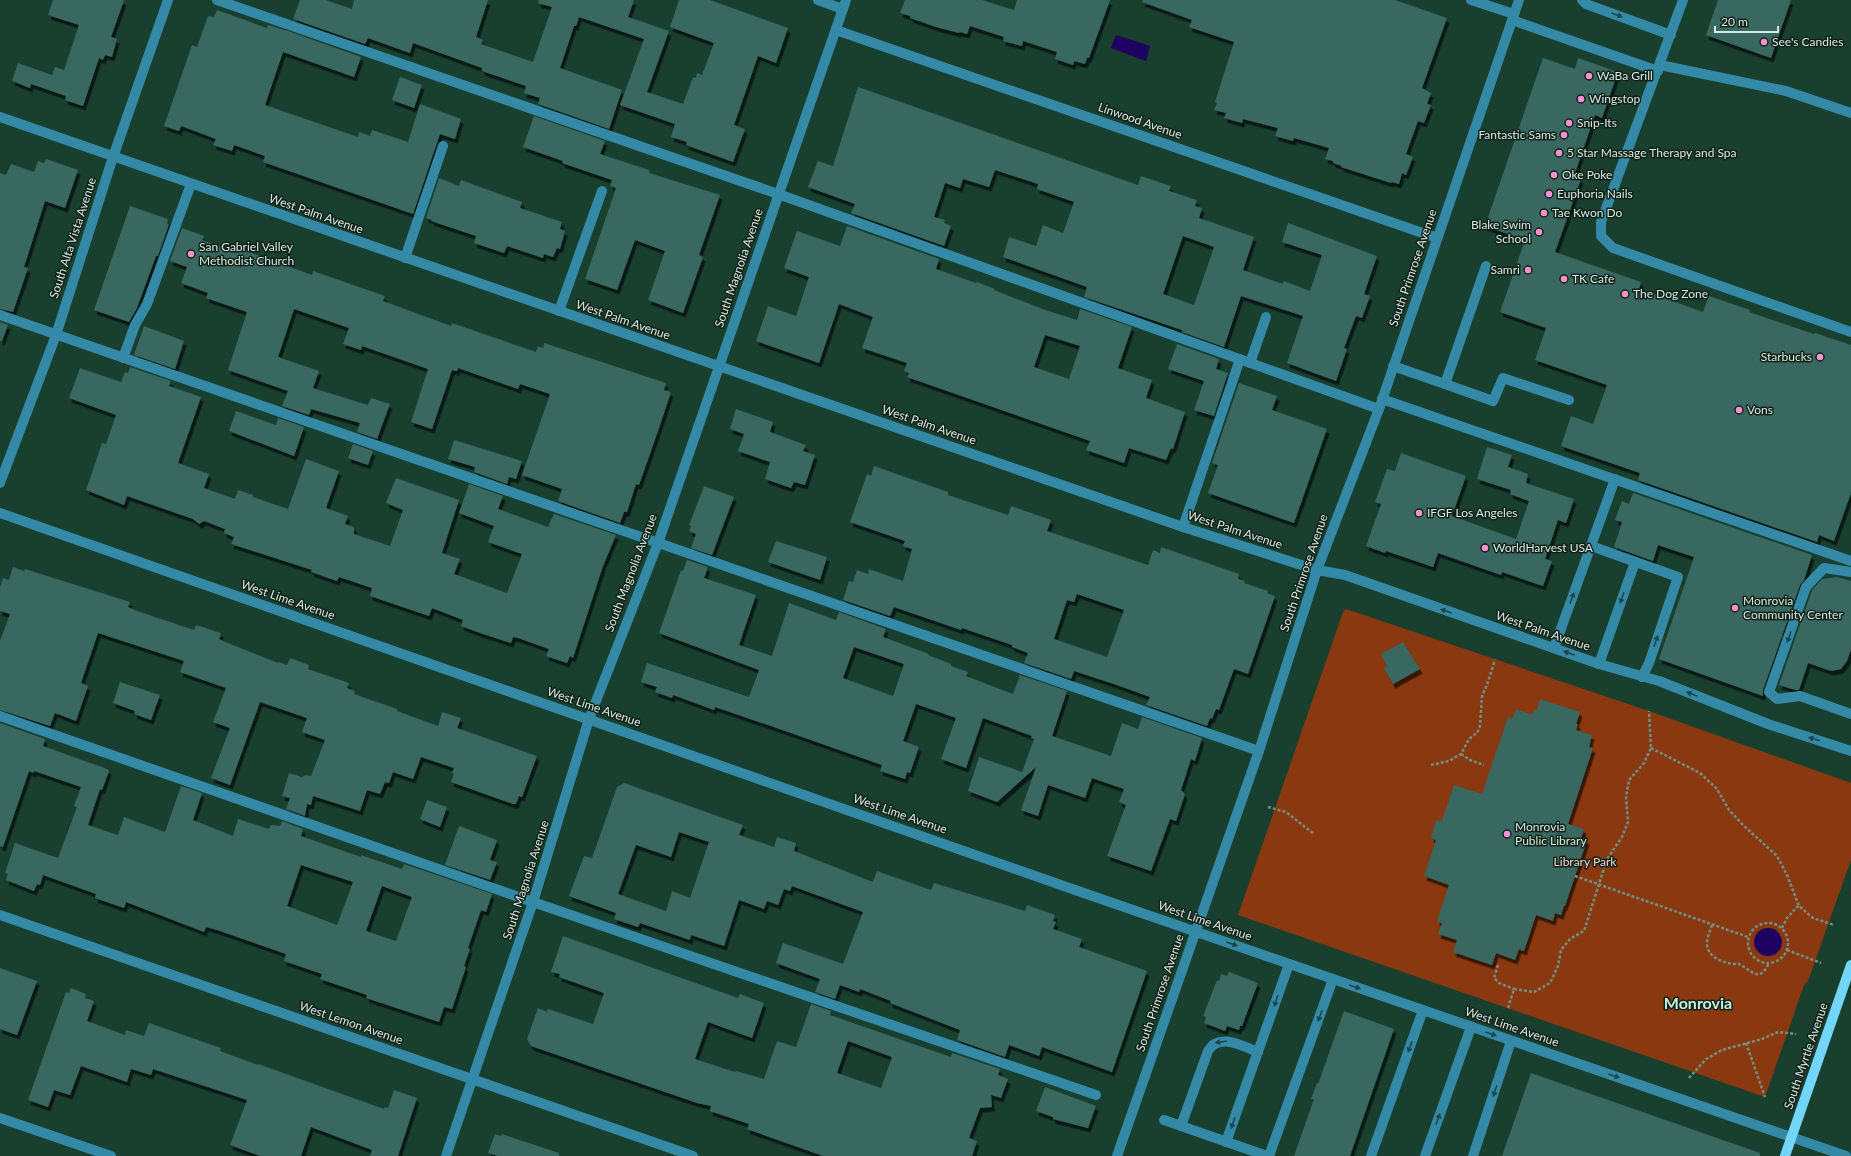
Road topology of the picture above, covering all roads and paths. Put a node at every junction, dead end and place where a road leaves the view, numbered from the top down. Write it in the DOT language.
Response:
graph roads {
  1 [pos="168,0"];
  2 [pos="217,0"];
  3 [pos="818,0"];
  4 [pos="1471,0"];
  5 [pos="1519,0"];
  6 [pos="1582,0"];
  7 [pos="1683,0"];
  8 [pos="844,4"];
  9 [pos="1513,17"];
  10 [pos="836,30"];
  11 [pos="1671,34"];
  12 [pos="1659,68"];
  13 [pos="1851,113"];
  14 [pos="0,117"];
  15 [pos="443,146"];
  16 [pos="113,157"];
  17 [pos="191,184"];
  18 [pos="602,191"];
  19 [pos="778,194"];
  20 [pos="1437,238"];
  21 [pos="405,258"];
  22 [pos="1486,266"];
  23 [pos="559,311"];
  24 [pos="0,315"];
  25 [pos="1266,316"];
  26 [pos="1851,332"];
  27 [pos="56,335"];
  28 [pos="123,358"];
  29 [pos="1240,359"];
  30 [pos="1250,363"];
  31 [pos="1393,366"];
  32 [pos="719,367"];
  33 [pos="1445,384"];
  34 [pos="1569,400"];
  35 [pos="1380,404"];
  36 [pos="1615,480"];
  37 [pos="0,483"];
  38 [pos="0,513"];
  39 [pos="1183,527"];
  40 [pos="658,543"];
  41 [pos="1591,546"];
  42 [pos="1851,561"];
  43 [pos="1635,562"];
  44 [pos="1317,570"];
  45 [pos="1851,572"];
  46 [pos="1554,648"];
  47 [pos="1495,660"];
  48 [pos="1599,664"];
  49 [pos="1642,677"];
  50 [pos="1649,711"];
  51 [pos="1851,714"];
  52 [pos="0,716"];
  53 [pos="589,720"];
  54 [pos="1651,748"];
  55 [pos="1259,751"];
  56 [pos="1851,751"];
  57 [pos="1461,754"];
  58 [pos="1431,765"];
  59 [pos="1484,765"];
  60 [pos="1268,807"];
  61 [pos="1314,834"];
  62 [pos="1575,876"];
  63 [pos="1598,884"];
  64 [pos="533,902"];
  65 [pos="1799,904"];
  66 [pos="0,916"];
  67 [pos="1712,925"];
  68 [pos="1834,925"];
  69 [pos="1782,928"];
  70 [pos="1195,932"];
  71 [pos="1748,937"];
  72 [pos="1787,950"];
  73 [pos="1769,963"];
  74 [pos="1821,963"];
  75 [pos="1290,964"];
  76 [pos="1498,965"];
  77 [pos="1851,965"];
  78 [pos="1333,979"];
  79 [pos="1514,989"];
  80 [pos="1508,1008"];
  81 [pos="1423,1010"];
  82 [pos="1471,1027"];
  83 [pos="1796,1034"];
  84 [pos="1511,1041"];
  85 [pos="1746,1043"];
  86 [pos="1258,1052"];
  87 [pos="1689,1078"];
  88 [pos="472,1079"];
  89 [pos="1096,1095"];
  90 [pos="1765,1097"];
  91 [pos="0,1118"];
  92 [pos="1164,1120"];
  93 [pos="1181,1126"];
  94 [pos="1792,1138"];
  95 [pos="1226,1142"];
  96 [pos="111,1156"];
  97 [pos="446,1156"];
  98 [pos="693,1156"];
  99 [pos="1117,1156"];
  100 [pos="1268,1156"];
  101 [pos="1371,1156"];
  102 [pos="1425,1156"];
  103 [pos="1473,1156"];
  104 [pos="1785,1156"];
  105 [pos="1846,1156"];
  1 -- 16 [label="street, South Alta Vista Avenue"];
  2 -- 19 [label="street"];
  3 -- 8 [label="street"];
  4 -- 9 [label="street"];
  5 -- 9 [label="street, South Primrose Avenue"];
  6 -- 11 [label="street, one-way"];
  7 -- 11 [label="street"];
  8 -- 10 [label="street, South Magnolia Avenue"];
  9 -- 12 [label="street"];
  9 -- 20 [label="street, South Primrose Avenue"];
  10 -- 19 [label="street, South Magnolia Avenue"];
  10 -- 20 [label="street, Linwood Avenue"];
  11 -- 12 [label="street"];
  12 -- 13 [label="street"];
  12 -- 26 [label="street"];
  14 -- 16 [label="street, West Palm Avenue"];
  15 -- 21 [label="street"];
  16 -- 17 [label="street, West Palm Avenue"];
  16 -- 27 [label="street, South Alta Vista Avenue"];
  17 -- 21 [label="street, West Palm Avenue"];
  17 -- 28 [label="street"];
  18 -- 23 [label="street"];
  19 -- 29 [label="street"];
  19 -- 32 [label="street, South Magnolia Avenue"];
  20 -- 31 [label="street, South Primrose Avenue"];
  21 -- 23 [label="street, West Palm Avenue"];
  22 -- 33 [label="street"];
  23 -- 32 [label="street, West Palm Avenue"];
  24 -- 27 [label="street"];
  25 -- 30 [label="street"];
  27 -- 28 [label="street"];
  27 -- 37 [label="street, South Alta Vista Avenue"];
  28 -- 40 [label="street"];
  29 -- 30 [label="street"];
  29 -- 39 [label="street"];
  30 -- 35 [label="street"];
  31 -- 33 [label="street"];
  31 -- 35 [label="street, South Primrose Avenue"];
  32 -- 39 [label="street, West Palm Avenue"];
  32 -- 40 [label="street, South Magnolia Avenue"];
  33 -- 34 [label="street"];
  35 -- 36 [label="street"];
  35 -- 44 [label="street, South Primrose Avenue"];
  36 -- 41 [label="street"];
  36 -- 42 [label="street"];
  38 -- 53 [label="street, West Lime Avenue"];
  39 -- 44 [label="street, West Palm Avenue"];
  40 -- 53 [label="street, South Magnolia Avenue"];
  40 -- 55 [label="street"];
  41 -- 43 [label="street"];
  46 -- 41 [label="street, one-way"];
  43 -- 48 [label="street, one-way"];
  49 -- 43 [label="street, one-way"];
  46 -- 44 [label="street, West Palm Avenue, one-way"];
  44 -- 55 [label="street, South Primrose Avenue"];
  45 -- 51 [label="street, one-way"];
  48 -- 46 [label="street, West Palm Avenue, one-way"];
  47 -- 57 [label="path"];
  48 -- 49 [label="street, West Palm Avenue"];
  56 -- 49 [label="street, West Palm Avenue, one-way"];
  50 -- 54 [label="path"];
  52 -- 64 [label="street"];
  53 -- 64 [label="street, South Magnolia Avenue"];
  53 -- 70 [label="street, West Lime Avenue"];
  54 -- 63 [label="path"];
  54 -- 65 [label="path"];
  55 -- 70 [label="street, South Primrose Avenue"];
  57 -- 58 [label="path"];
  57 -- 59 [label="path"];
  60 -- 61 [label="path"];
  62 -- 63 [label="path"];
  63 -- 67 [label="path"];
  63 -- 79 [label="path"];
  64 -- 88 [label="street, South Magnolia Avenue"];
  64 -- 89 [label="street"];
  65 -- 68 [label="path"];
  65 -- 69 [label="path"];
  66 -- 88 [label="street, West Lemon Avenue"];
  67 -- 71 [label="path"];
  67 -- 73 [label="path"];
  69 -- 71 [label="path"];
  69 -- 72 [label="path"];
  70 -- 75 [label="street, West Lime Avenue, one-way"];
  70 -- 99 [label="street, South Primrose Avenue"];
  71 -- 73 [label="path"];
  72 -- 73 [label="path"];
  72 -- 74 [label="path"];
  75 -- 78 [label="street, West Lime Avenue"];
  75 -- 86 [label="street, one-way"];
  76 -- 79 [label="path"];
  77 -- 94 [label="main road, South Myrtle Avenue"];
  78 -- 81 [label="street, West Lime Avenue, one-way"];
  78 -- 100 [label="street, one-way"];
  79 -- 80 [label="path"];
  81 -- 82 [label="street, West Lime Avenue"];
  81 -- 101 [label="street, one-way"];
  82 -- 84 [label="street, West Lime Avenue, one-way"];
  102 -- 82 [label="street, one-way"];
  83 -- 85 [label="path"];
  84 -- 94 [label="street, West Lime Avenue, one-way"];
  84 -- 103 [label="street, one-way"];
  85 -- 87 [label="path"];
  85 -- 90 [label="path"];
  86 -- 93 [label="street, one-way"];
  86 -- 95 [label="street, one-way"];
  88 -- 97 [label="street, South Magnolia Avenue"];
  88 -- 98 [label="street, West Lemon Avenue"];
  91 -- 96 [label="street"];
  92 -- 93 [label="street"];
  93 -- 95 [label="street"];
  94 -- 104 [label="main road, South Myrtle Avenue"];
  94 -- 105 [label="street, West Lime Avenue"];
  95 -- 100 [label="street"];
}
